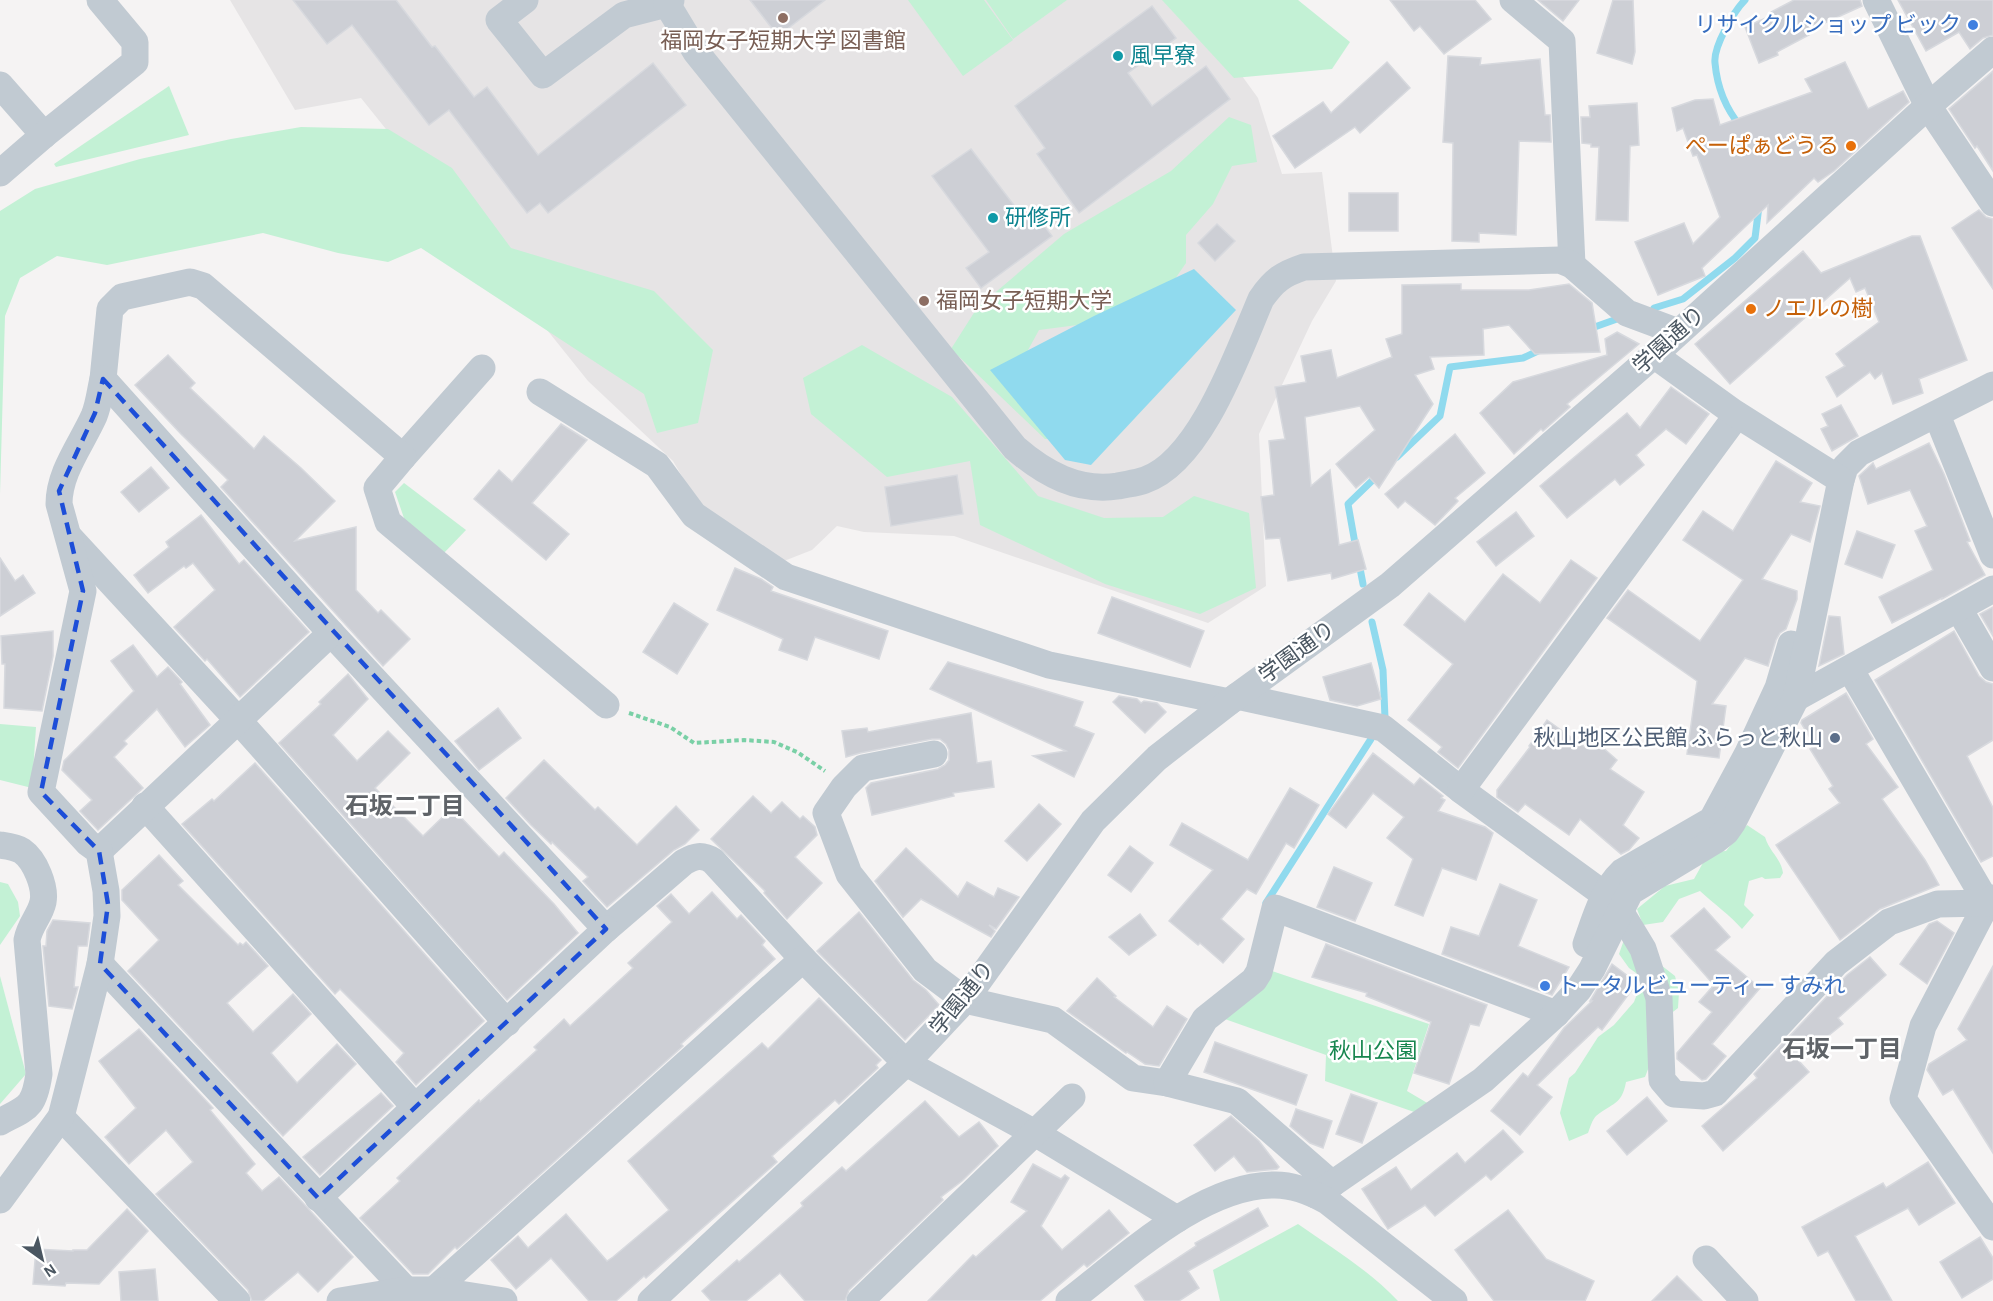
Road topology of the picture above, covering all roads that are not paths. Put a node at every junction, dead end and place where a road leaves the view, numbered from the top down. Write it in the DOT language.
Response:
graph roads {
  1 [pos="100,0"];
  2 [pos="525,0"];
  3 [pos="1513,0"];
  4 [pos="1876,0"];
  5 [pos="669,2"];
  6 [pos="1993,50"];
  7 [pos="0,85"];
  8 [pos="1928,106"];
  9 [pos="44,135"];
  10 [pos="0,173"];
  11 [pos="1993,203"];
  12 [pos="1572,265"];
  13 [pos="1678,332"];
  14 [pos="1654,355"];
  15 [pos="482,368"];
  16 [pos="103,379"];
  17 [pos="1993,385"];
  18 [pos="540,392"];
  19 [pos="1737,415"];
  20 [pos="1937,415"];
  21 [pos="403,457"];
  22 [pos="1840,487"];
  23 [pos="67,535"];
  24 [pos="1993,555"];
  25 [pos="1993,589"];
  26 [pos="1959,609"];
  27 [pos="331,633"];
  28 [pos="1993,668"];
  29 [pos="1850,669"];
  30 [pos="1796,698"];
  31 [pos="1233,699"];
  32 [pos="606,705"];
  33 [pos="238,720"];
  34 [pos="934,754"];
  35 [pos="1461,790"];
  36 [pos="145,806"];
  37 [pos="0,845"];
  38 [pos="99,851"];
  39 [pos="1990,901"];
  40 [pos="1613,903"];
  41 [pos="606,929"];
  42 [pos="803,959"];
  43 [pos="100,964"];
  44 [pos="965,1000"];
  45 [pos="1558,1011"];
  46 [pos="507,1023"];
  47 [pos="906,1064"];
  48 [pos="1167,1083"];
  49 [pos="1072,1097"];
  50 [pos="415,1107"];
  51 [pos="61,1117"];
  52 [pos="0,1122"];
  53 [pos="1035,1133"];
  54 [pos="1324,1189"];
  55 [pos="318,1198"];
  56 [pos="0,1200"];
  57 [pos="1177,1219"];
  58 [pos="1993,1227"];
  59 [pos="1706,1259"];
  60 [pos="406,1290"];
  61 [pos="434,1290"];
  62 [pos="237,1301"];
  63 [pos="340,1301"];
  64 [pos="504,1301"];
  65 [pos="651,1301"];
  66 [pos="860,1301"];
  67 [pos="1069,1301"];
  68 [pos="1454,1301"];
  69 [pos="1745,1301"];
  1 -- 9 [label="street"];
  2 -- 5 [label="street"];
  3 -- 12 [label="street"];
  4 -- 8 [label="street"];
  5 -- 12 [label="street"];
  6 -- 8 [label="street, 学園通り"];
  7 -- 9 [label="street"];
  8 -- 11 [label="street"];
  8 -- 13 [label="street, 学園通り"];
  9 -- 10 [label="street"];
  12 -- 13 [label="street"];
  13 -- 14 [label="street, 学園通り"];
  14 -- 19 [label="street"];
  14 -- 31 [label="street, 学園通り"];
  15 -- 21 [label="street"];
  16 -- 21 [label="street"];
  16 -- 23 [label="street"];
  16 -- 27 [label="street"];
  17 -- 20 [label="street"];
  18 -- 31 [label="street"];
  19 -- 22 [label="street"];
  19 -- 35 [label="street"];
  20 -- 22 [label="street"];
  20 -- 24 [label="street"];
  21 -- 32 [label="street"];
  22 -- 30 [label="street"];
  22 -- 40 [label="street"];
  23 -- 33 [label="street"];
  23 -- 38 [label="street"];
  25 -- 26 [label="street"];
  26 -- 28 [label="street"];
  26 -- 29 [label="street"];
  27 -- 33 [label="street"];
  27 -- 41 [label="street"];
  29 -- 30 [label="street"];
  29 -- 39 [label="street"];
  30 -- 40 [label="street"];
  31 -- 35 [label="street"];
  31 -- 44 [label="street, 学園通り"];
  33 -- 36 [label="street"];
  33 -- 46 [label="street"];
  34 -- 44 [label="street"];
  35 -- 40 [label="street"];
  36 -- 38 [label="street"];
  36 -- 50 [label="street"];
  37 -- 52 [label="street"];
  38 -- 43 [label="street"];
  39 -- 40 [label="street"];
  39 -- 58 [label="street"];
  40 -- 45 [label="street"];
  41 -- 42 [label="street"];
  41 -- 46 [label="street"];
  42 -- 47 [label="street"];
  42 -- 61 [label="street"];
  43 -- 51 [label="street"];
  43 -- 55 [label="street"];
  44 -- 47 [label="street, 学園通り"];
  44 -- 48 [label="street"];
  45 -- 48 [label="street"];
  45 -- 54 [label="street"];
  46 -- 50 [label="street"];
  47 -- 53 [label="street"];
  47 -- 65 [label="street, 学園通り"];
  48 -- 54 [label="street"];
  49 -- 53 [label="street"];
  50 -- 55 [label="street"];
  51 -- 56 [label="street"];
  51 -- 62 [label="street"];
  53 -- 57 [label="street"];
  53 -- 66 [label="street"];
  54 -- 57 [label="street"];
  54 -- 68 [label="street"];
  55 -- 60 [label="street"];
  57 -- 67 [label="street"];
  59 -- 69 [label="street"];
  60 -- 61 [label="street"];
  60 -- 63 [label="street"];
  61 -- 64 [label="street"];
}
